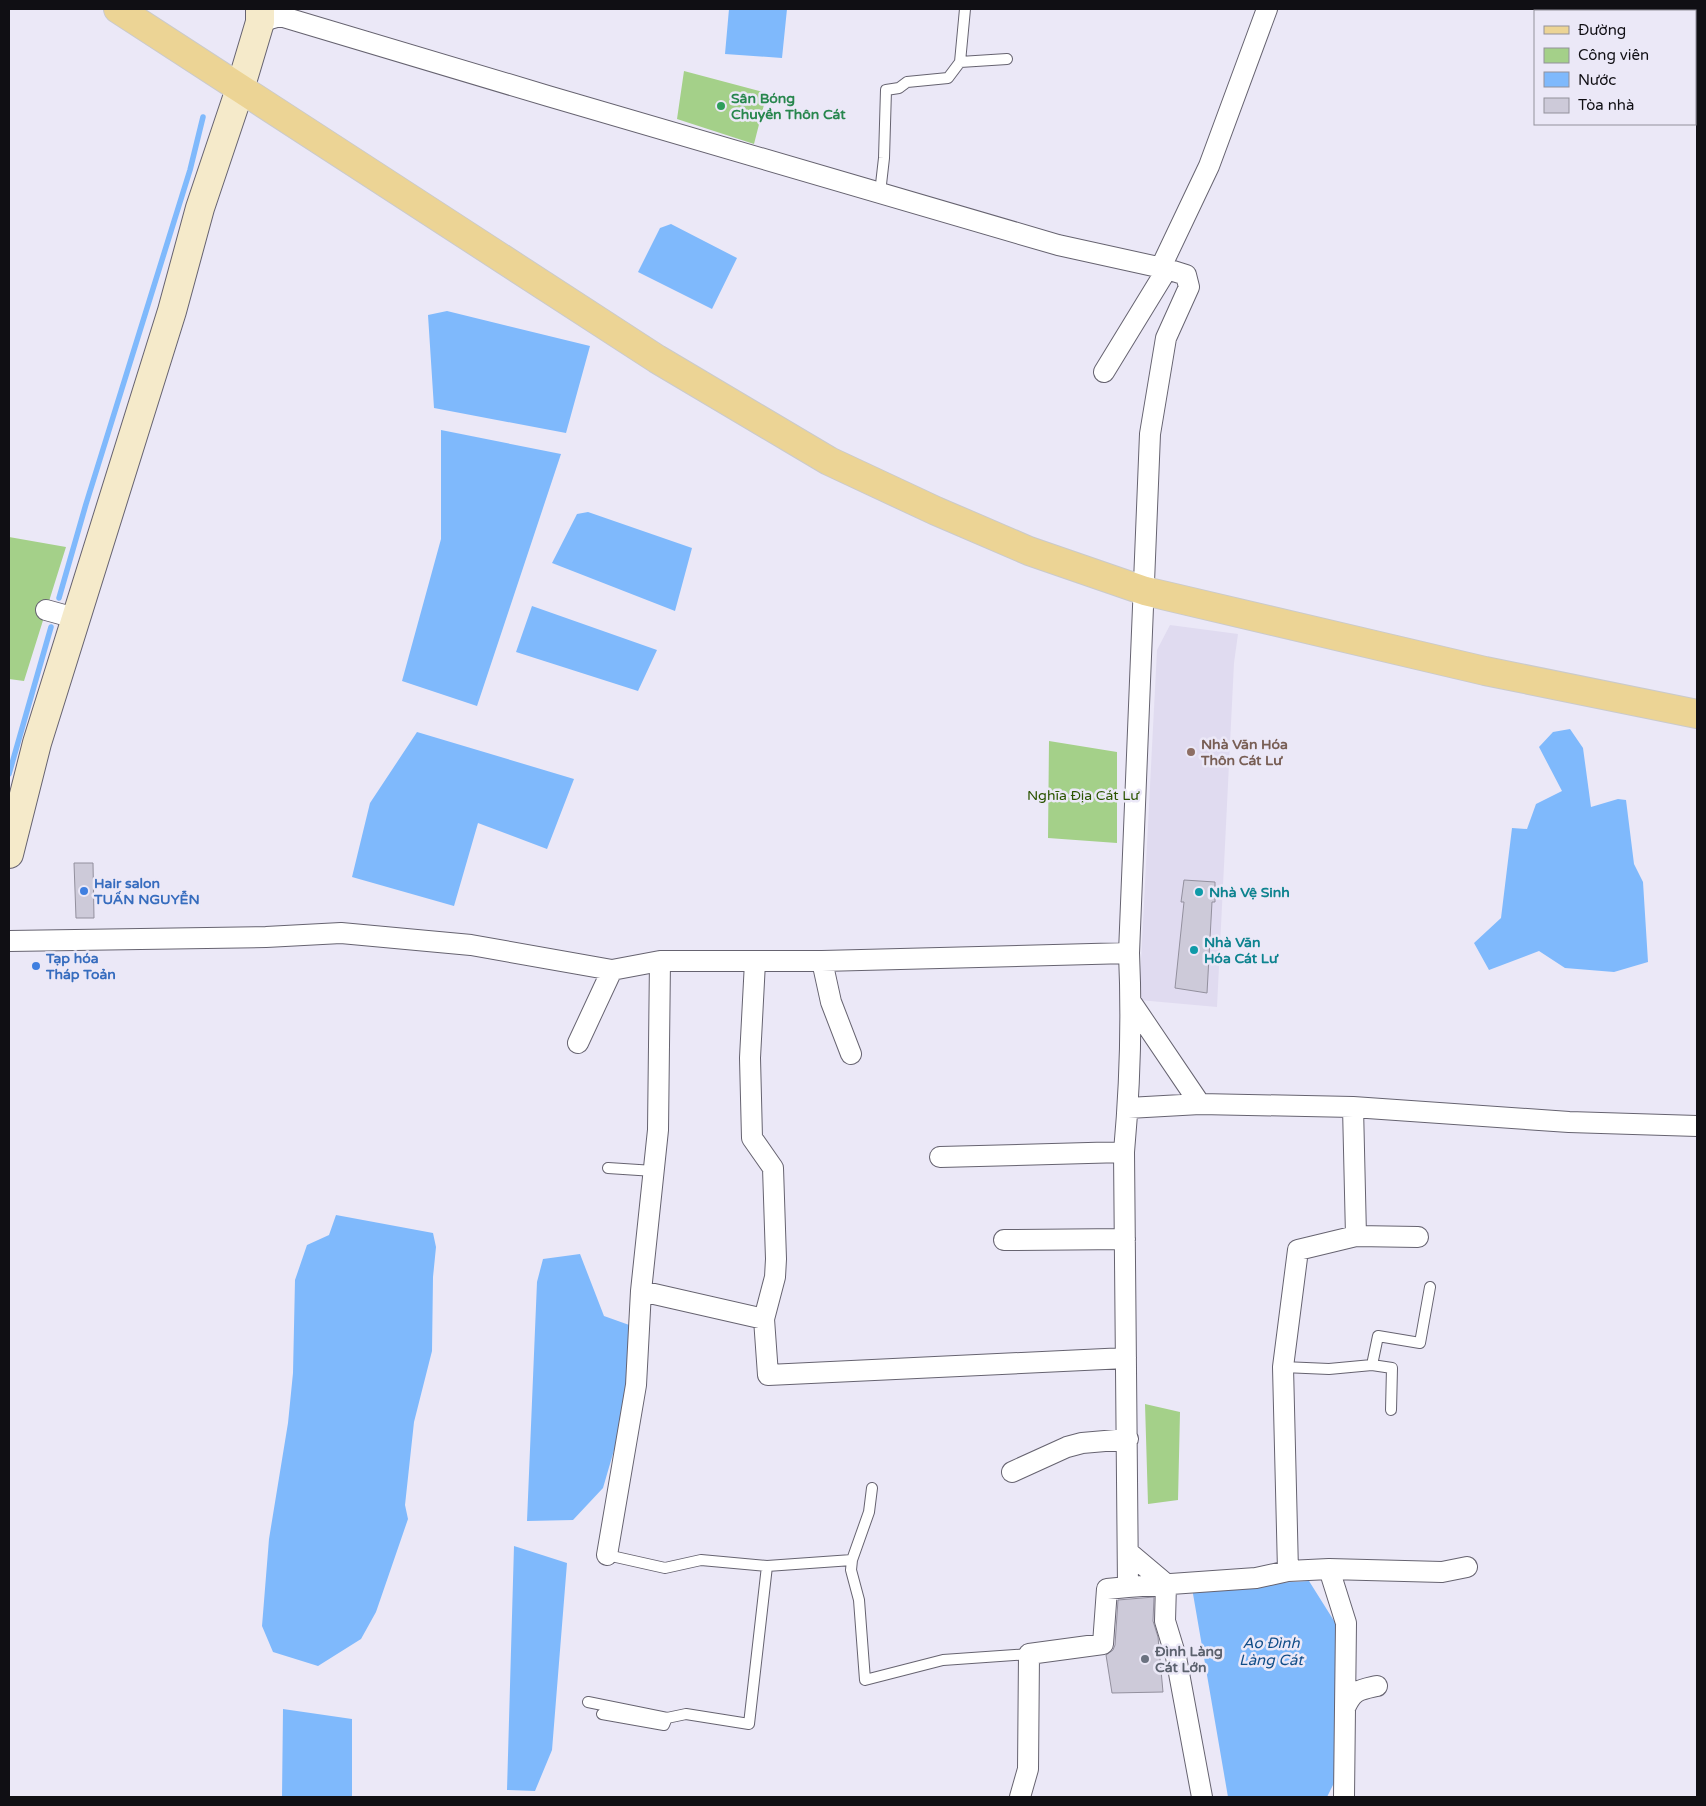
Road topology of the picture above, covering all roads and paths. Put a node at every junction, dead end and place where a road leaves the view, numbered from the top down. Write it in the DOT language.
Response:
graph roads {
  1 [pos="118,9"];
  2 [pos="965,9"];
  3 [pos="1267,9"];
  4 [pos="269,14"];
  5 [pos="1006,59"];
  6 [pos="960,62"];
  7 [pos="240,89"];
  8 [pos="880,193"];
  9 [pos="1164,268"];
  10 [pos="1104,372"];
  11 [pos="1144,591"];
  12 [pos="46,610"];
  13 [pos="75,618"];
  14 [pos="1697,714"];
  15 [pos="9,854"];
  16 [pos="12,935"];
  17 [pos="1129,953"];
  18 [pos="660,961"];
  19 [pos="822,961"];
  20 [pos="755,962"];
  21 [pos="612,970"];
  22 [pos="1131,1002"];
  23 [pos="578,1043"];
  24 [pos="851,1054"];
  25 [pos="1200,1104"];
  26 [pos="1128,1108"];
  27 [pos="1353,1108"];
  28 [pos="1697,1126"];
  29 [pos="1124,1152"];
  30 [pos="940,1157"];
  31 [pos="608,1168"];
  32 [pos="654,1171"];
  33 [pos="1356,1236"];
  34 [pos="1418,1237"];
  35 [pos="1126,1239"];
  36 [pos="1004,1240"];
  37 [pos="1430,1287"];
  38 [pos="641,1291"];
  39 [pos="764,1319"];
  40 [pos="1126,1358"];
  41 [pos="1372,1365"];
  42 [pos="1283,1368"];
  43 [pos="1391,1410"];
  44 [pos="1128,1439"];
  45 [pos="1012,1472"];
  46 [pos="872,1488"];
  47 [pos="1128,1552"];
  48 [pos="607,1555"];
  49 [pos="852,1560"];
  50 [pos="767,1566"];
  51 [pos="1467,1567"];
  52 [pos="1329,1569"];
  53 [pos="1288,1571"];
  54 [pos="1166,1584"];
  55 [pos="1128,1587"];
  56 [pos="1029,1654"];
  57 [pos="1377,1686"];
  58 [pos="588,1702"];
  59 [pos="1346,1708"];
  60 [pos="602,1714"];
  61 [pos="667,1718"];
  62 [pos="1020,1797"];
  63 [pos="1202,1797"];
  64 [pos="1344,1797"];
  1 -- 7 [label="main road"];
  2 -- 6 [label="lane"];
  3 -- 9 [label="street"];
  4 -- 7 [label="main road"];
  4 -- 8 [label="street"];
  5 -- 6 [label="lane"];
  6 -- 8 [label="lane"];
  7 -- 11 [label="main road"];
  7 -- 13 [label="main road"];
  8 -- 9 [label="street"];
  9 -- 10 [label="street"];
  9 -- 11 [label="street"];
  11 -- 14 [label="main road"];
  11 -- 17 [label="street"];
  12 -- 13 [label="street"];
  13 -- 15 [label="main road"];
  16 -- 21 [label="street"];
  17 -- 19 [label="street"];
  17 -- 22 [label="street"];
  18 -- 20 [label="street"];
  18 -- 21 [label="street"];
  18 -- 32 [label="street"];
  19 -- 20 [label="street"];
  19 -- 24 [label="street"];
  20 -- 39 [label="street"];
  21 -- 23 [label="street"];
  22 -- 25 [label="street"];
  22 -- 26 [label="street"];
  25 -- 26 [label="street"];
  25 -- 27 [label="street"];
  26 -- 29 [label="street"];
  27 -- 28 [label="street"];
  27 -- 33 [label="street"];
  29 -- 30 [label="street"];
  29 -- 35 [label="street"];
  31 -- 32 [label="lane"];
  32 -- 38 [label="street"];
  33 -- 34 [label="street"];
  33 -- 42 [label="street"];
  35 -- 36 [label="street"];
  35 -- 40 [label="street"];
  37 -- 41 [label="lane"];
  38 -- 39 [label="street"];
  38 -- 48 [label="street"];
  39 -- 40 [label="street"];
  40 -- 44 [label="street"];
  41 -- 42 [label="lane"];
  41 -- 43 [label="lane"];
  42 -- 53 [label="street"];
  44 -- 45 [label="street"];
  44 -- 47 [label="street"];
  46 -- 49 [label="lane"];
  47 -- 54 [label="street"];
  47 -- 55 [label="street"];
  48 -- 50 [label="lane"];
  49 -- 50 [label="lane"];
  49 -- 56 [label="lane"];
  50 -- 61 [label="lane"];
  51 -- 52 [label="street"];
  52 -- 53 [label="street"];
  52 -- 59 [label="street"];
  53 -- 54 [label="street"];
  54 -- 55 [label="street"];
  54 -- 63 [label="street"];
  55 -- 56 [label="street"];
  56 -- 62 [label="street"];
  57 -- 59 [label="street"];
  58 -- 61 [label="lane"];
  59 -- 64 [label="street"];
  60 -- 61 [label="lane"];
}
